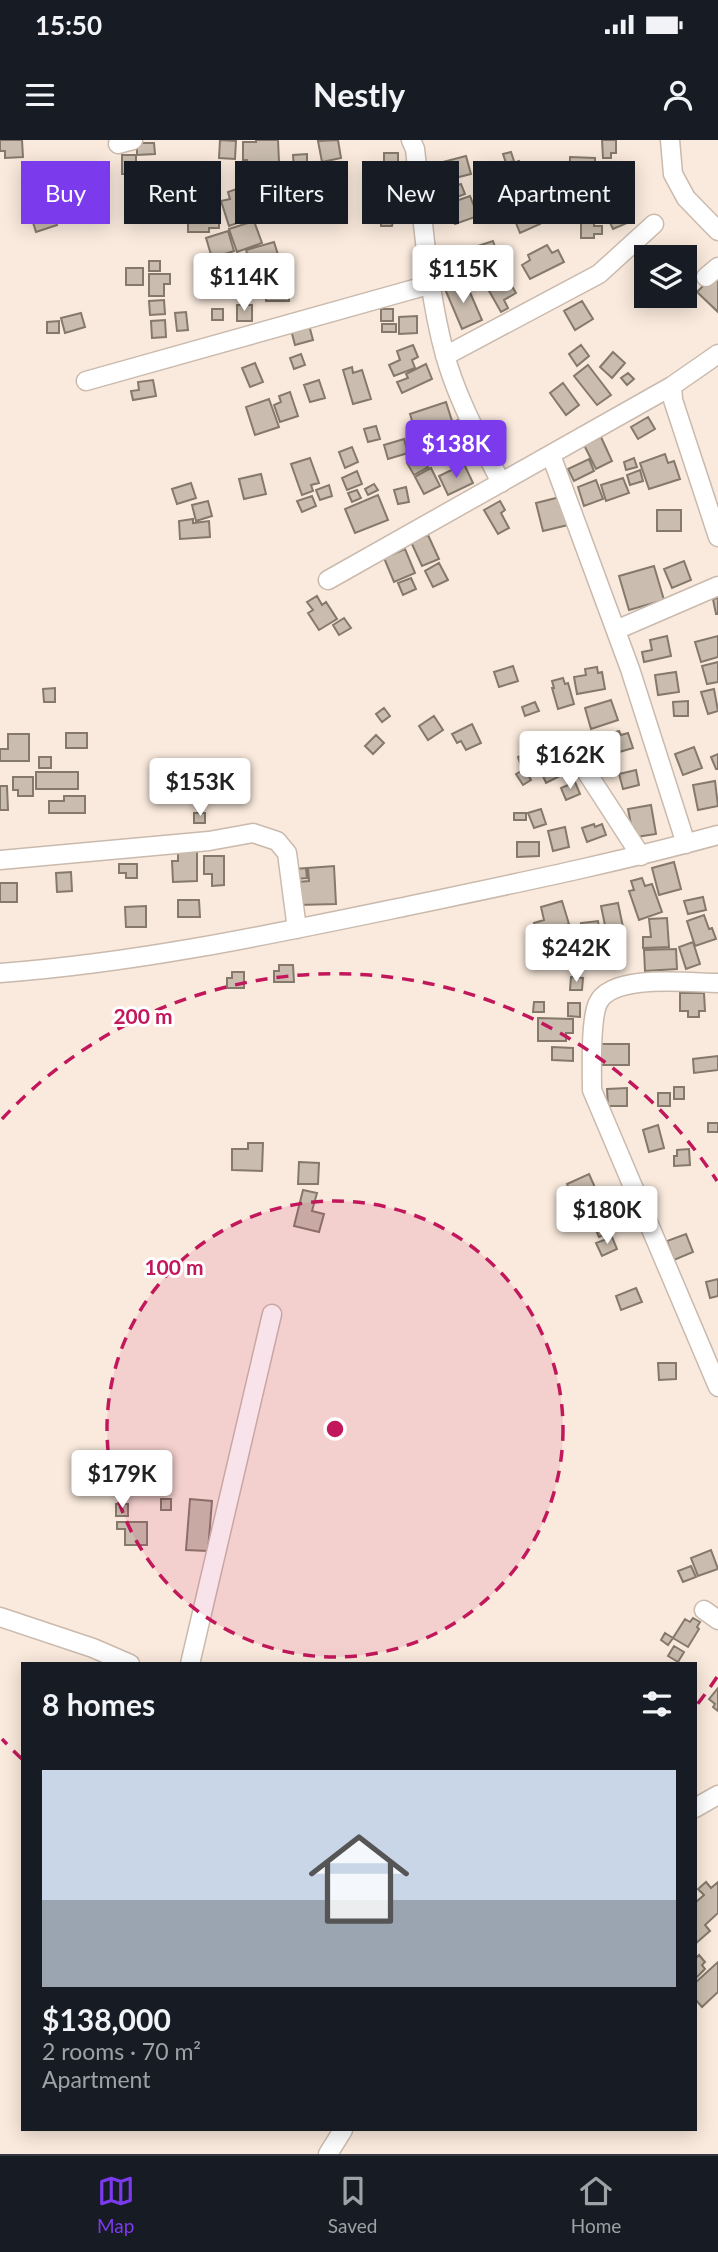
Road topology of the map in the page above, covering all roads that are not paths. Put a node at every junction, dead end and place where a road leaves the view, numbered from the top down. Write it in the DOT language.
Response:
graph roads {
  1 [pos="411,140"];
  2 [pos="670,140"];
  3 [pos="654,224"];
  4 [pos="718,231"];
  5 [pos="432,284"];
  6 [pos="718,354"];
  7 [pos="445,356"];
  8 [pos="86,381"];
  9 [pos="672,386"];
  10 [pos="551,455"];
  11 [pos="501,483"];
  12 [pos="718,537"];
  13 [pos="328,580"];
  14 [pos="718,586"];
  15 [pos="615,630"];
  16 [pos="582,765"];
  17 [pos="718,835"];
  18 [pos="686,844"];
  19 [pos="641,856"];
  20 [pos="0,860"];
  21 [pos="297,929"];
  22 [pos="0,974"];
  23 [pos="718,983"];
  24 [pos="272,1314"];
  25 [pos="718,1387"];
  26 [pos="0,1617"];
  27 [pos="125,1662"];
  28 [pos="190,1662"];
  29 [pos="718,1795"];
  30 [pos="697,1807"];
  31 [pos="343,2131"];
  32 [pos="328,2154"];
  1 -- 5 [label="street"];
  2 -- 4 [label="street"];
  3 -- 7 [label="street"];
  5 -- 7 [label="street"];
  5 -- 8 [label="street"];
  6 -- 9 [label="street"];
  7 -- 11 [label="street"];
  9 -- 10 [label="street"];
  9 -- 12 [label="street"];
  10 -- 11 [label="street"];
  10 -- 15 [label="street"];
  11 -- 13 [label="street"];
  14 -- 15 [label="street"];
  15 -- 18 [label="street"];
  16 -- 19 [label="street"];
  17 -- 18 [label="street"];
  18 -- 19 [label="street"];
  19 -- 21 [label="street"];
  20 -- 21 [label="street"];
  21 -- 22 [label="street"];
  23 -- 25 [label="street"];
  24 -- 28 [label="street"];
  26 -- 27 [label="street"];
  29 -- 30 [label="street"];
  31 -- 32 [label="street"];
}
